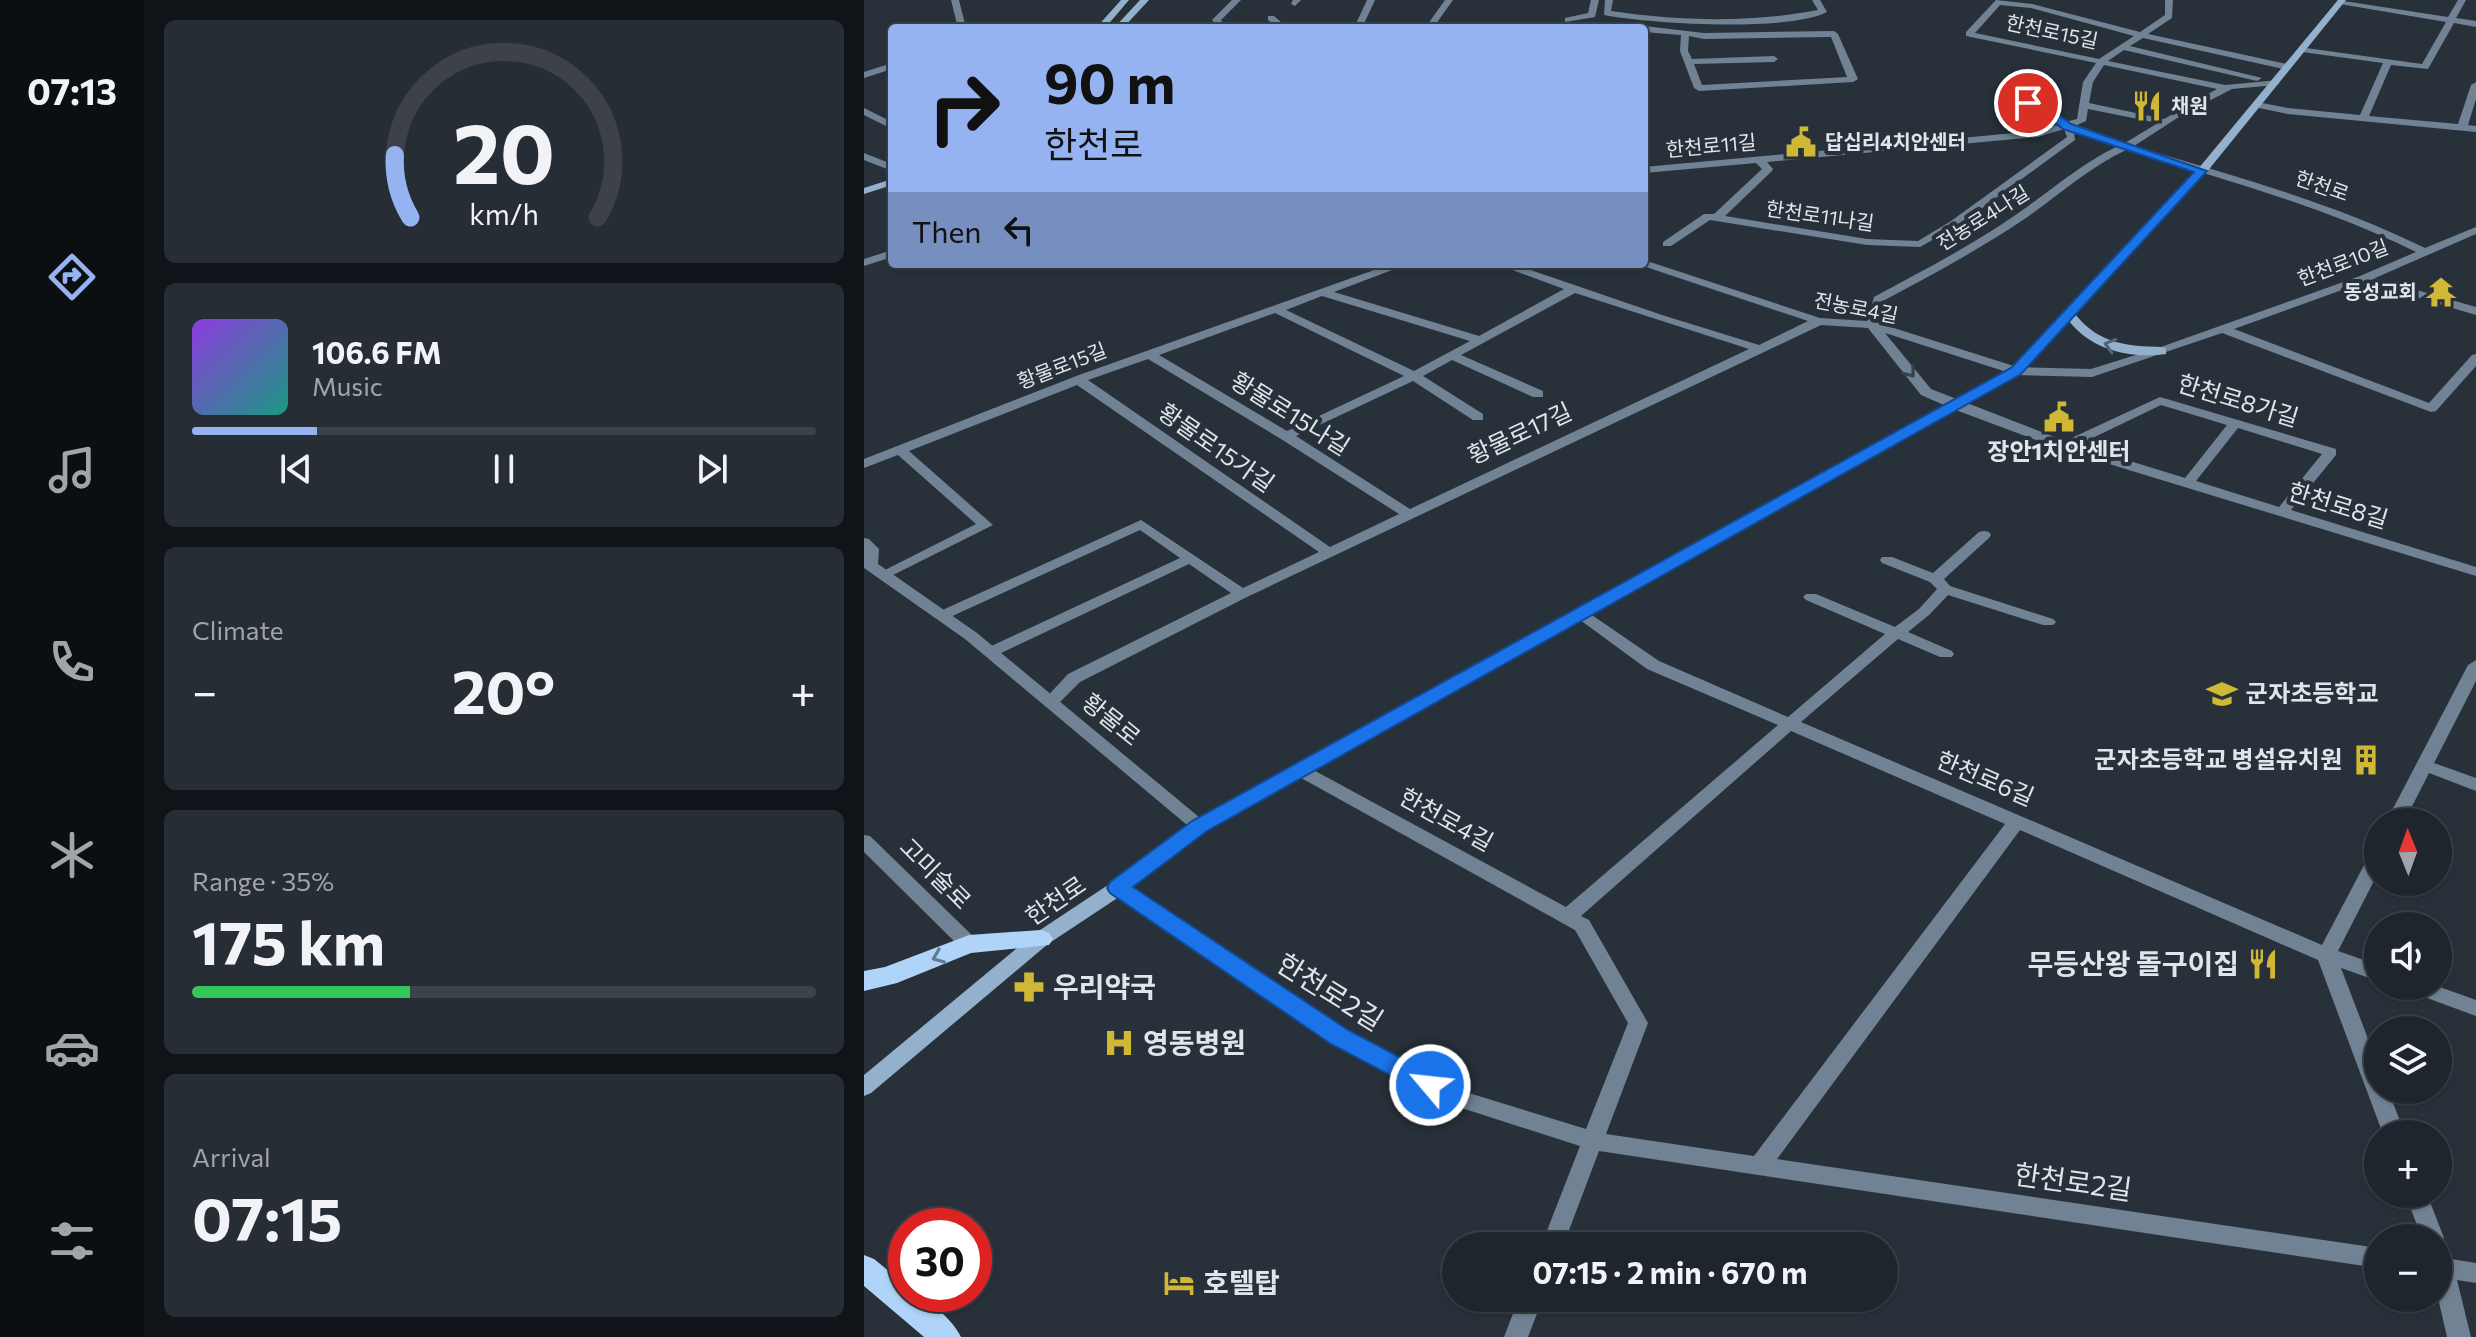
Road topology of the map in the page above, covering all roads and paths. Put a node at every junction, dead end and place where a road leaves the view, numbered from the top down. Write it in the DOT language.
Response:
graph roads {
  1 [pos="955,0"];
  2 [pos="1125,0"];
  3 [pos="1145,0"];
  4 [pos="1237,0"];
  5 [pos="1371,0"];
  6 [pos="1449,0"];
  7 [pos="1595,0"];
  8 [pos="1609,0"];
  9 [pos="1816,0"];
  10 [pos="2169,0"];
  11 [pos="2462,0"];
  12 [pos="2341,1"];
  13 [pos="1271,18"];
  14 [pos="2450,19"];
  15 [pos="1568,20"];
  16 [pos="961,24"];
  17 [pos="1104,24"];
  18 [pos="1122,24"];
  19 [pos="1219,24"];
  20 [pos="1279,24"];
  21 [pos="1360,24"];
  22 [pos="1432,24"];
  23 [pos="2476,24"];
  24 [pos="1648,29"];
  25 [pos="1688,33"];
  26 [pos="2140,35"];
  27 [pos="2122,47"];
  28 [pos="2302,49"];
  29 [pos="1774,59"];
  30 [pos="1688,62"];
  31 [pos="2388,62"];
  32 [pos="2100,65"];
  33 [pos="888,67"];
  34 [pos="2288,67"];
  35 [pos="864,75"];
  36 [pos="2276,82"];
  37 [pos="2476,85"];
  38 [pos="2225,88"];
  39 [pos="2214,94"];
  40 [pos="2011,98"];
  41 [pos="2084,105"];
  42 [pos="2257,105"];
  43 [pos="864,111"];
  44 [pos="2363,118"];
  45 [pos="2166,122"];
  46 [pos="888,124"];
  47 [pos="2067,126"];
  48 [pos="2462,128"];
  49 [pos="2476,129"];
  50 [pos="2127,146"];
  51 [pos="865,157"];
  52 [pos="1759,160"];
  53 [pos="888,168"];
  54 [pos="1648,170"];
  55 [pos="2202,171"];
  56 [pos="888,172"];
  57 [pos="864,182"];
  58 [pos="888,183"];
  59 [pos="864,191"];
  60 [pos="1716,218"];
  61 [pos="2476,230"];
  62 [pos="1667,244"];
  63 [pos="2425,252"];
  64 [pos="888,254"];
  65 [pos="864,263"];
  66 [pos="1648,264"];
  67 [pos="1390,268"];
  68 [pos="1514,268"];
  69 [pos="2364,278"];
  70 [pos="1574,289"];
  71 [pos="1320,292"];
  72 [pos="1275,309"];
  73 [pos="2476,311"];
  74 [pos="2069,314"];
  75 [pos="1819,321"];
  76 [pos="1872,325"];
  77 [pos="2222,329"];
  78 [pos="1480,340"];
  79 [pos="1761,349"];
  80 [pos="2162,351"];
  81 [pos="1149,354"];
  82 [pos="1452,356"];
  83 [pos="2476,358"];
  84 [pos="2016,371"];
  85 [pos="1414,376"];
  86 [pos="1079,380"];
  87 [pos="1538,394"];
  88 [pos="1958,406"];
  89 [pos="1478,417"];
  90 [pos="2235,423"];
  91 [pos="1286,436"];
  92 [pos="2065,446"];
  93 [pos="900,450"];
  94 [pos="864,464"];
  95 [pos="2188,483"];
  96 [pos="2282,512"];
  97 [pos="1407,513"];
  98 [pos="1984,535"];
  99 [pos="864,542"];
  100 [pos="1328,552"];
  101 [pos="1191,558"];
  102 [pos="1887,560"];
  103 [pos="873,566"];
  104 [pos="2476,572"];
  105 [pos="1940,584"];
  106 [pos="1242,594"];
  107 [pos="1811,597"];
  108 [pos="1581,614"];
  109 [pos="943,615"];
  110 [pos="2048,622"];
  111 [pos="1896,633"];
  112 [pos="991,652"];
  113 [pos="1946,654"];
  114 [pos="2476,665"];
  115 [pos="1050,702"];
  116 [pos="1790,724"];
  117 [pos="2424,765"];
  118 [pos="1300,770"];
  119 [pos="2476,785"];
  120 [pos="2402,808"];
  121 [pos="2017,821"];
  122 [pos="1199,826"];
  123 [pos="864,841"];
  124 [pos="2364,882"];
  125 [pos="1118,888"];
  126 [pos="1567,917"];
  127 [pos="1041,939"];
  128 [pos="969,944"];
  129 [pos="2326,955"];
  130 [pos="2364,968"];
  131 [pos="864,981"];
  132 [pos="2452,999"];
  133 [pos="2476,1008"];
  134 [pos="864,1087"];
  135 [pos="2389,1120"];
  136 [pos="1594,1141"];
  137 [pos="1759,1166"];
  138 [pos="1558,1232"];
  139 [pos="2364,1256"];
  140 [pos="2452,1266"];
  141 [pos="864,1268"];
  142 [pos="2476,1273"];
  143 [pos="2452,1309"];
  144 [pos="1526,1312"];
  145 [pos="946,1337"];
  146 [pos="1516,1337"];
  147 [pos="2459,1337"];
  1 -- 16 [label="street"];
  2 -- 17 [label="main road"];
  3 -- 18 [label="main road"];
  4 -- 19 [label="street"];
  5 -- 21 [label="street"];
  6 -- 22 [label="street"];
  7 -- 15 [label="street"];
  8 -- 9 [label="street"];
  10 -- 26 [label="street"];
  11 -- 14 [label="street"];
  12 -- 14 [label="street, 한천로"];
  12 -- 28 [label="main road, 한천로"];
  13 -- 20 [label="street"];
  14 -- 23 [label="street, 한천로"];
  14 -- 31 [label="street"];
  24 -- 25 [label="street"];
  25 -- 30 [label="street"];
  25 -- 30 [label="street"];
  26 -- 27 [label="street"];
  26 -- 32 [label="street, 한천로15길"];
  26 -- 34 [label="street, 한천로15길"];
  27 -- 32 [label="street"];
  27 -- 36 [label="street"];
  28 -- 31 [label="street"];
  28 -- 34 [label="main road, 한천로"];
  29 -- 30 [label="street"];
  31 -- 44 [label="street"];
  32 -- 38 [label="street, 한천로15길"];
  32 -- 39 [label="street"];
  32 -- 41 [label="street"];
  33 -- 35 [label="street"];
  34 -- 36 [label="main road, 한천로"];
  36 -- 38 [label="street"];
  36 -- 42 [label="main road, 한천로"];
  37 -- 48 [label="street"];
  38 -- 39 [label="street"];
  39 -- 45 [label="street"];
  40 -- 47 [label="street"];
  41 -- 45 [label="street"];
  41 -- 47 [label="street"];
  42 -- 44 [label="street"];
  42 -- 55 [label="main road, 한천로"];
  43 -- 46 [label="street"];
  44 -- 48 [label="street"];
  45 -- 50 [label="street"];
  47 -- 50 [label="street"];
  47 -- 52 [label="street, 한천로11길"];
  47 -- 60 [label="street, 한천로11나길"];
  48 -- 49 [label="street"];
  50 -- 55 [label="street"];
  50 -- 76 [label="street, 전농로4나길"];
  51 -- 53 [label="street"];
  52 -- 54 [label="street, 한천로11길"];
  52 -- 60 [label="street, 한천로11나길"];
  55 -- 63 [label="street, 한천로"];
  55 -- 74 [label="main road, 한천로"];
  56 -- 57 [label="main road"];
  58 -- 59 [label="main road"];
  60 -- 62 [label="street, 한천로11나길"];
  61 -- 63 [label="street, 한천로10길"];
  63 -- 69 [label="street, 한천로10길"];
  64 -- 65 [label="street"];
  66 -- 75 [label="street, 전농로4길"];
  67 -- 71 [label="street, 황물로15길"];
  68 -- 70 [label="street"];
  69 -- 73 [label="street"];
  69 -- 77 [label="street, 한천로10길"];
  70 -- 78 [label="street"];
  70 -- 79 [label="street"];
  71 -- 72 [label="street, 황물로15길"];
  71 -- 78 [label="street"];
  72 -- 81 [label="street, 황물로15길"];
  72 -- 85 [label="street"];
  80 -- 74 [label="main road, one-way"];
  74 -- 84 [label="main road, 한천로"];
  75 -- 76 [label="street, 전농로4길"];
  75 -- 79 [label="street, 황물로17길"];
  76 -- 84 [label="street, 전농로4길"];
  76 -- 88 [label="street, 한천로8길, one-way"];
  77 -- 80 [label="street, 한천로10길"];
  77 -- 83 [label="street"];
  78 -- 82 [label="street"];
  79 -- 97 [label="street, 황물로17길"];
  80 -- 84 [label="street, 한천로10길"];
  81 -- 86 [label="street, 황물로15길"];
  81 -- 91 [label="street, 황물로15나길"];
  82 -- 85 [label="street"];
  82 -- 87 [label="street"];
  84 -- 88 [label="main road, 한천로"];
  85 -- 89 [label="street"];
  85 -- 91 [label="street"];
  86 -- 93 [label="street, 황물로15길"];
  86 -- 100 [label="street, 황물로15가길"];
  88 -- 92 [label="street, 한천로8길"];
  88 -- 108 [label="main road, 한천로"];
  90 -- 92 [label="street, 한천로8가길"];
  90 -- 95 [label="street"];
  90 -- 96 [label="street, 한천로8가길"];
  91 -- 97 [label="street, 황물로15나길"];
  92 -- 95 [label="street, 한천로8길"];
  93 -- 94 [label="street, 황물로15길"];
  93 -- 103 [label="street"];
  95 -- 96 [label="street, 한천로8길"];
  96 -- 104 [label="street, 한천로8길"];
  97 -- 100 [label="street, 황물로17길"];
  98 -- 105 [label="street"];
  99 -- 103 [label="street"];
  100 -- 106 [label="street, 황물로17길"];
  101 -- 106 [label="street"];
  101 -- 109 [label="street"];
  101 -- 112 [label="street"];
  102 -- 105 [label="street"];
  103 -- 109 [label="street, 황물로"];
  105 -- 110 [label="street"];
  105 -- 111 [label="street"];
  106 -- 115 [label="street, 황물로17길"];
  107 -- 111 [label="street"];
  108 -- 116 [label="street, 한천로6길"];
  108 -- 118 [label="main road, 한천로"];
  109 -- 112 [label="street, 황물로"];
  111 -- 113 [label="street"];
  111 -- 116 [label="street"];
  112 -- 115 [label="street, 황물로"];
  114 -- 117 [label="street"];
  115 -- 122 [label="street, 황물로"];
  116 -- 121 [label="street, 한천로6길"];
  116 -- 126 [label="street"];
  117 -- 119 [label="street"];
  117 -- 120 [label="street"];
  118 -- 122 [label="main road, 한천로"];
  118 -- 126 [label="street, 한천로4길"];
  121 -- 129 [label="street, 한천로6길"];
  121 -- 137 [label="street"];
  122 -- 125 [label="main road, 한천로"];
  123 -- 128 [label="street, 고미술로"];
  124 -- 129 [label="street"];
  125 -- 127 [label="main road, 한천로"];
  125 -- 136 [label="street, 한천로2길"];
  126 -- 136 [label="street, 한천로4길"];
  127 -- 128 [label="main road"];
  127 -- 134 [label="main road, 한천로"];
  128 -- 131 [label="main road, one-way"];
  129 -- 130 [label="street, 한천로6길"];
  129 -- 135 [label="street"];
  132 -- 133 [label="street"];
  136 -- 137 [label="street, 한천로2길"];
  136 -- 138 [label="street"];
  137 -- 139 [label="street, 한천로2길"];
  140 -- 142 [label="street"];
  141 -- 145 [label="main road"];
  143 -- 147 [label="street"];
  144 -- 146 [label="street"];
}
